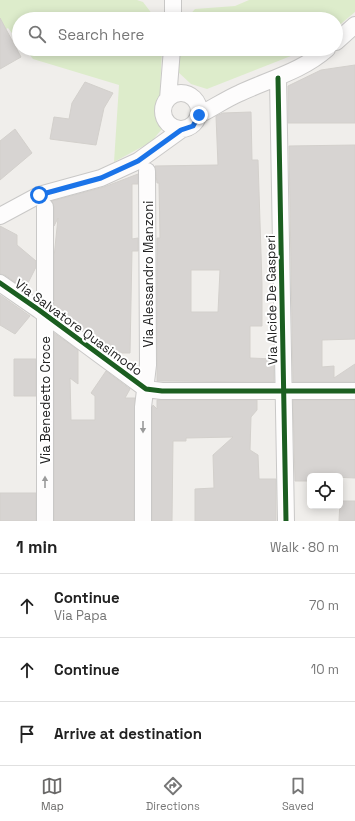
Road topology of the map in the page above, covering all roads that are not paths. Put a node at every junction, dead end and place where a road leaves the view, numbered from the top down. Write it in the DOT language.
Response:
graph roads {
  1 [pos="173,0"];
  2 [pos="173,12"];
  3 [pos="355,25"];
  4 [pos="343,36"];
  5 [pos="172,56"];
  6 [pos="317,56"];
  7 [pos="172,68"];
  8 [pos="278,78"];
  9 [pos="238,93"];
  10 [pos="190,96"];
  11 [pos="168,99"];
  12 [pos="199,115"];
  13 [pos="181,130"];
  14 [pos="147,171"];
  15 [pos="44,207"];
  16 [pos="0,216"];
  17 [pos="0,283"];
  18 [pos="44,314"];
  19 [pos="146,389"];
  20 [pos="355,391"];
  21 [pos="283,392"];
  22 [pos="45,521"];
  23 [pos="143,521"];
  24 [pos="286,521"];
  1 -- 2 [label="street"];
  3 -- 4 [label="street"];
  5 -- 7 [label="street"];
  6 -- 8 [label="street"];
  7 -- 10 [label="street"];
  7 -- 11 [label="street"];
  8 -- 9 [label="street"];
  8 -- 21 [label="street, Via Alcide De Gasperi"];
  9 -- 10 [label="street"];
  9 -- 12 [label="street"];
  10 -- 11 [label="street"];
  10 -- 12 [label="street"];
  11 -- 13 [label="street"];
  12 -- 13 [label="street"];
  13 -- 16 [label="street"];
  14 -- 19 [label="street, Via Alessandro Manzoni"];
  15 -- 18 [label="street, Via Benedetto Croce"];
  17 -- 18 [label="street, Via Salvatore Quasimodo"];
  18 -- 19 [label="street, Via Salvatore Quasimodo"];
  22 -- 18 [label="street, Via Benedetto Croce, one-way"];
  19 -- 21 [label="street"];
  19 -- 23 [label="street, Via Alessandro Manzoni, one-way"];
  20 -- 21 [label="street"];
  21 -- 24 [label="street, Via Alcide De Gasperi"];
}
